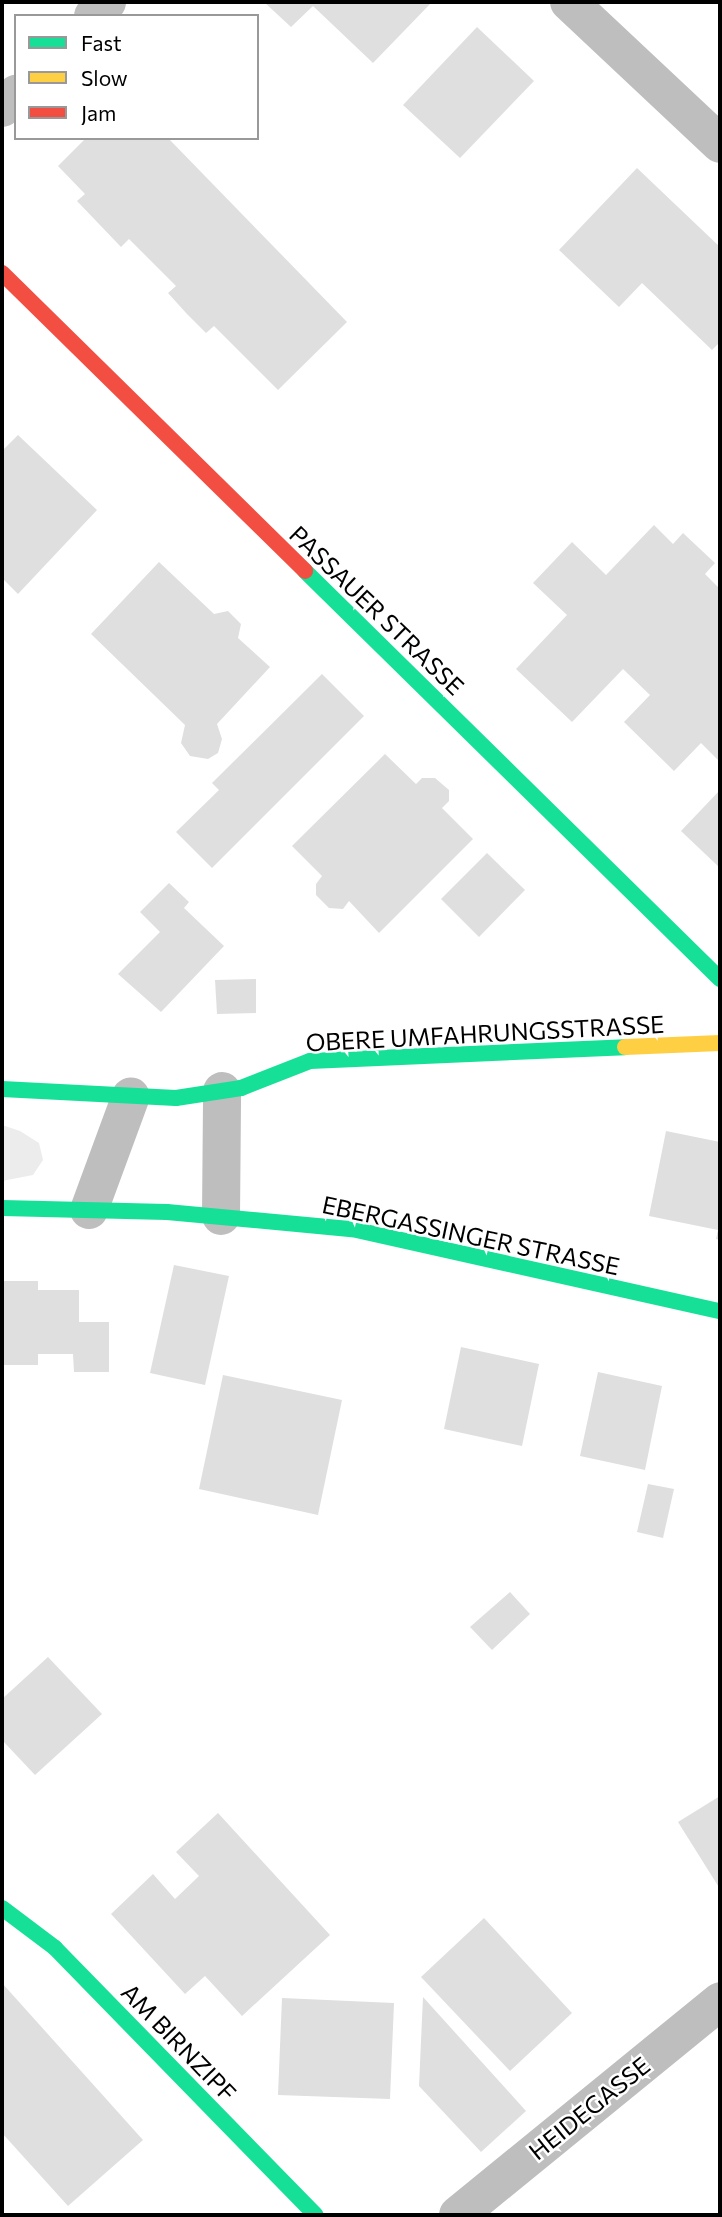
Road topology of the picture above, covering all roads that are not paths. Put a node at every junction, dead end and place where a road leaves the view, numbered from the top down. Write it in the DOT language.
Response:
graph roads {
  1 [pos="569,2"];
  2 [pos="720,144"];
  3 [pos="2,273"];
  4 [pos="720,979"];
  5 [pos="720,1043"];
  6 [pos="2,1089"];
  7 [pos="222,1091"];
  8 [pos="131,1096"];
  9 [pos="2,1208"];
  10 [pos="89,1210"];
  11 [pos="221,1216"];
  12 [pos="720,1311"];
  13 [pos="2,1908"];
  14 [pos="720,2001"];
  15 [pos="316,2215"];
  16 [pos="458,2215"];
  1 -- 2 [label="street"];
  3 -- 4 [label="street, PASSAUER STRASSE"];
  5 -- 7 [label="street, OBERE UMFAHRUNGSSTRASSE"];
  6 -- 8 [label="street, OBERE UMFAHRUNGSSTRASSE"];
  7 -- 8 [label="street, OBERE UMFAHRUNGSSTRASSE"];
  7 -- 11 [label="street"];
  8 -- 10 [label="street"];
  9 -- 10 [label="street, EBERGASSINGER STRASSE"];
  10 -- 11 [label="street, EBERGASSINGER STRASSE"];
  11 -- 12 [label="street, EBERGASSINGER STRASSE"];
  13 -- 15 [label="street, AM BIRNZIPF"];
  14 -- 16 [label="street, HEIDEGASSE"];
}
